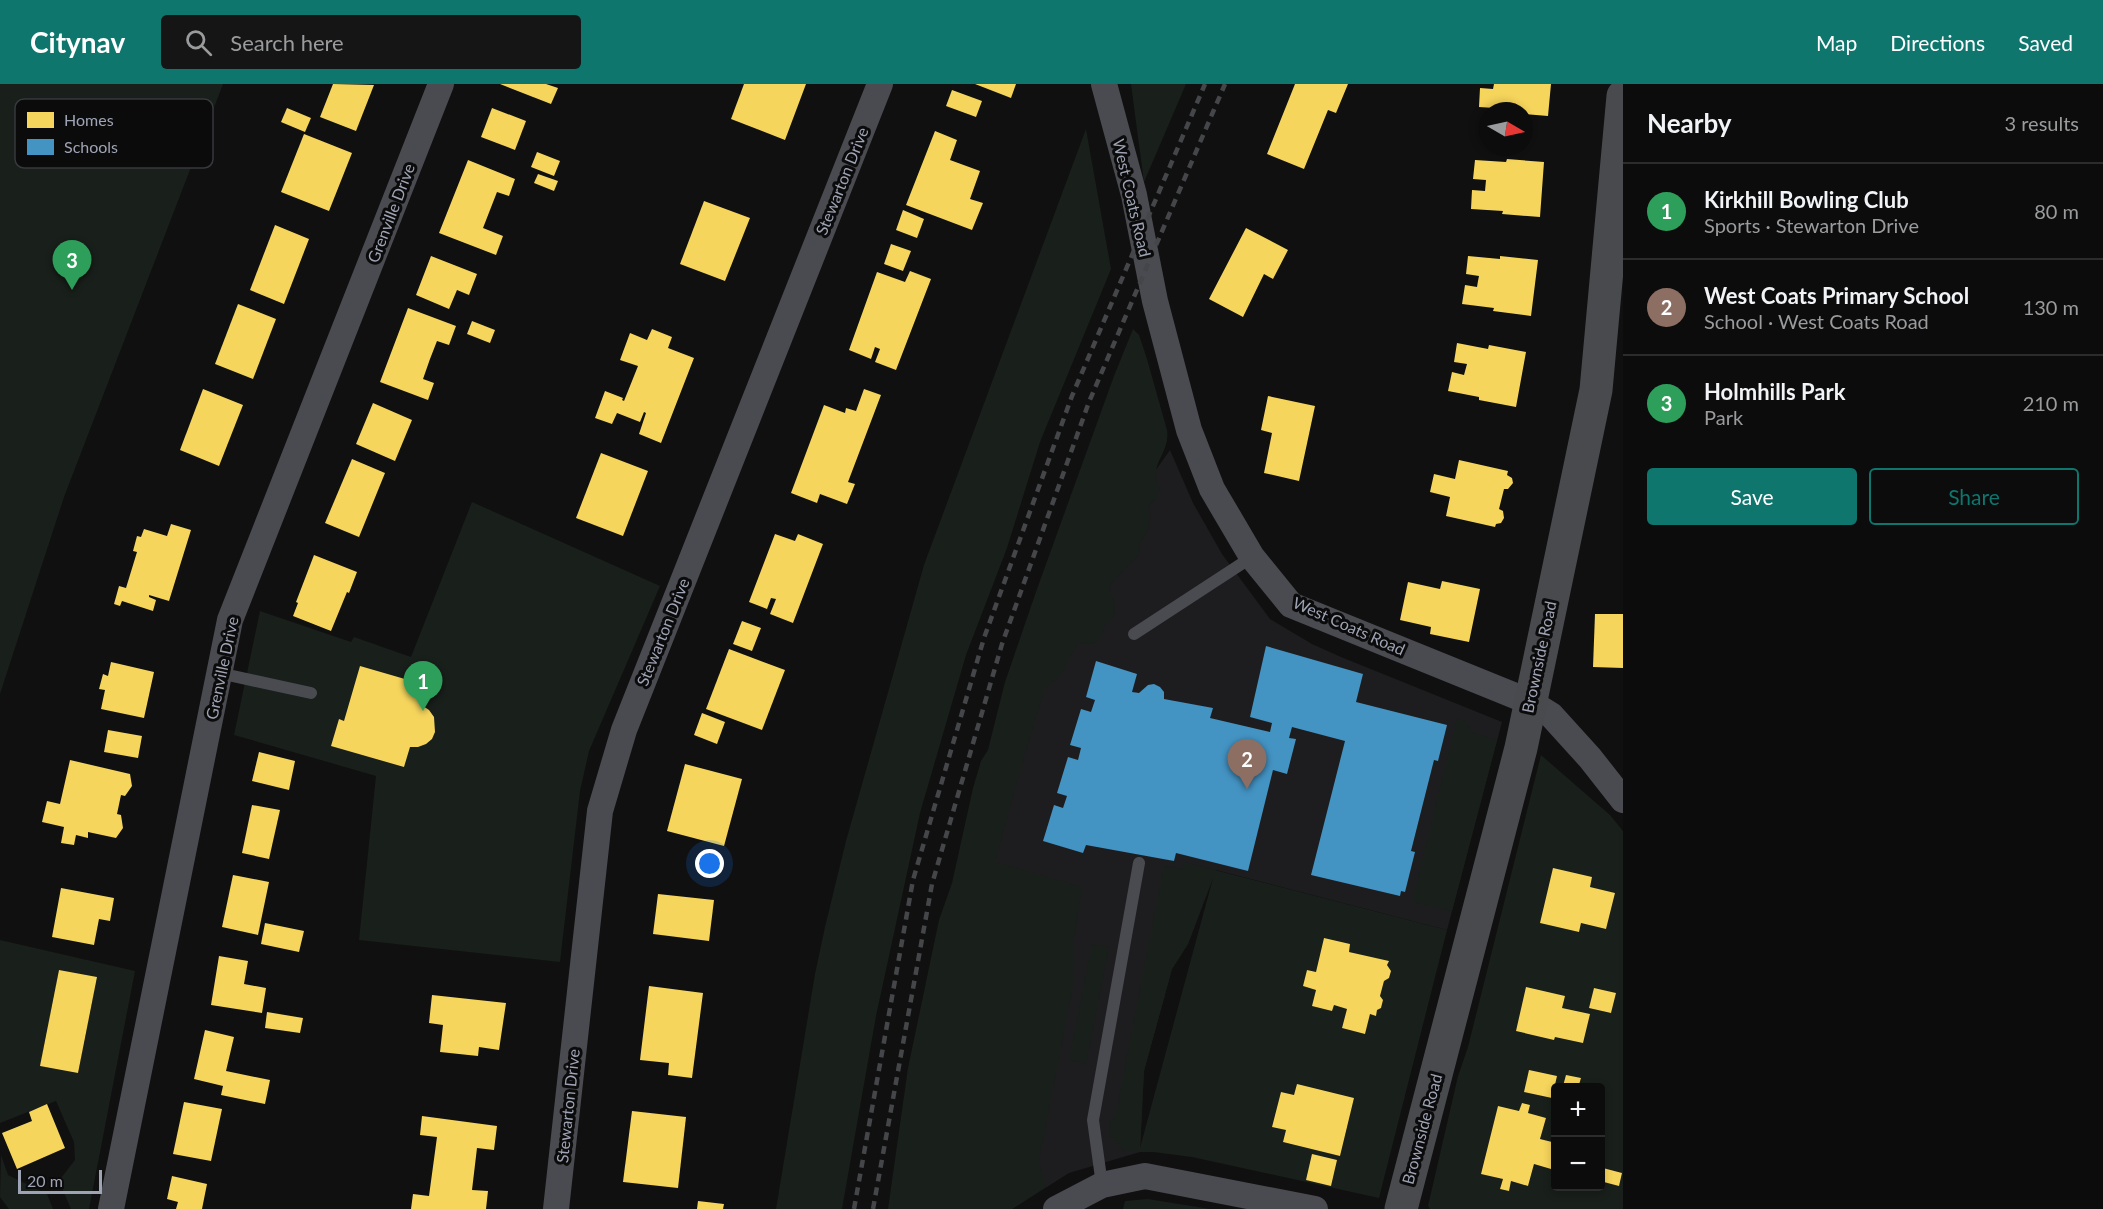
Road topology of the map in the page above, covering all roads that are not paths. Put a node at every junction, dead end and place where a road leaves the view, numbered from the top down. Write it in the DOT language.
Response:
graph roads {
  1 [pos="441,84"];
  2 [pos="880,84"];
  3 [pos="1104,84"];
  4 [pos="1623,96"];
  5 [pos="1252,557"];
  6 [pos="1134,634"];
  7 [pos="219,673"];
  8 [pos="311,693"];
  9 [pos="1530,702"];
  10 [pos="1623,800"];
  11 [pos="1139,864"];
  12 [pos="1102,1185"];
  13 [pos="111,1209"];
  14 [pos="556,1209"];
  15 [pos="1056,1209"];
  16 [pos="1316,1209"];
  17 [pos="1401,1209"];
  1 -- 7 [label="street, Grenville Drive"];
  2 -- 14 [label="street, Stewarton Drive"];
  3 -- 5 [label="street, West Coats Road"];
  4 -- 9 [label="street, Brownside Road"];
  5 -- 6 [label="lane"];
  5 -- 9 [label="street, West Coats Road"];
  7 -- 8 [label="lane"];
  7 -- 13 [label="street, Grenville Drive"];
  9 -- 10 [label="street, West Coats Road"];
  9 -- 17 [label="street, Brownside Road"];
  11 -- 12 [label="lane"];
  12 -- 15 [label="street"];
  12 -- 16 [label="street"];
}
